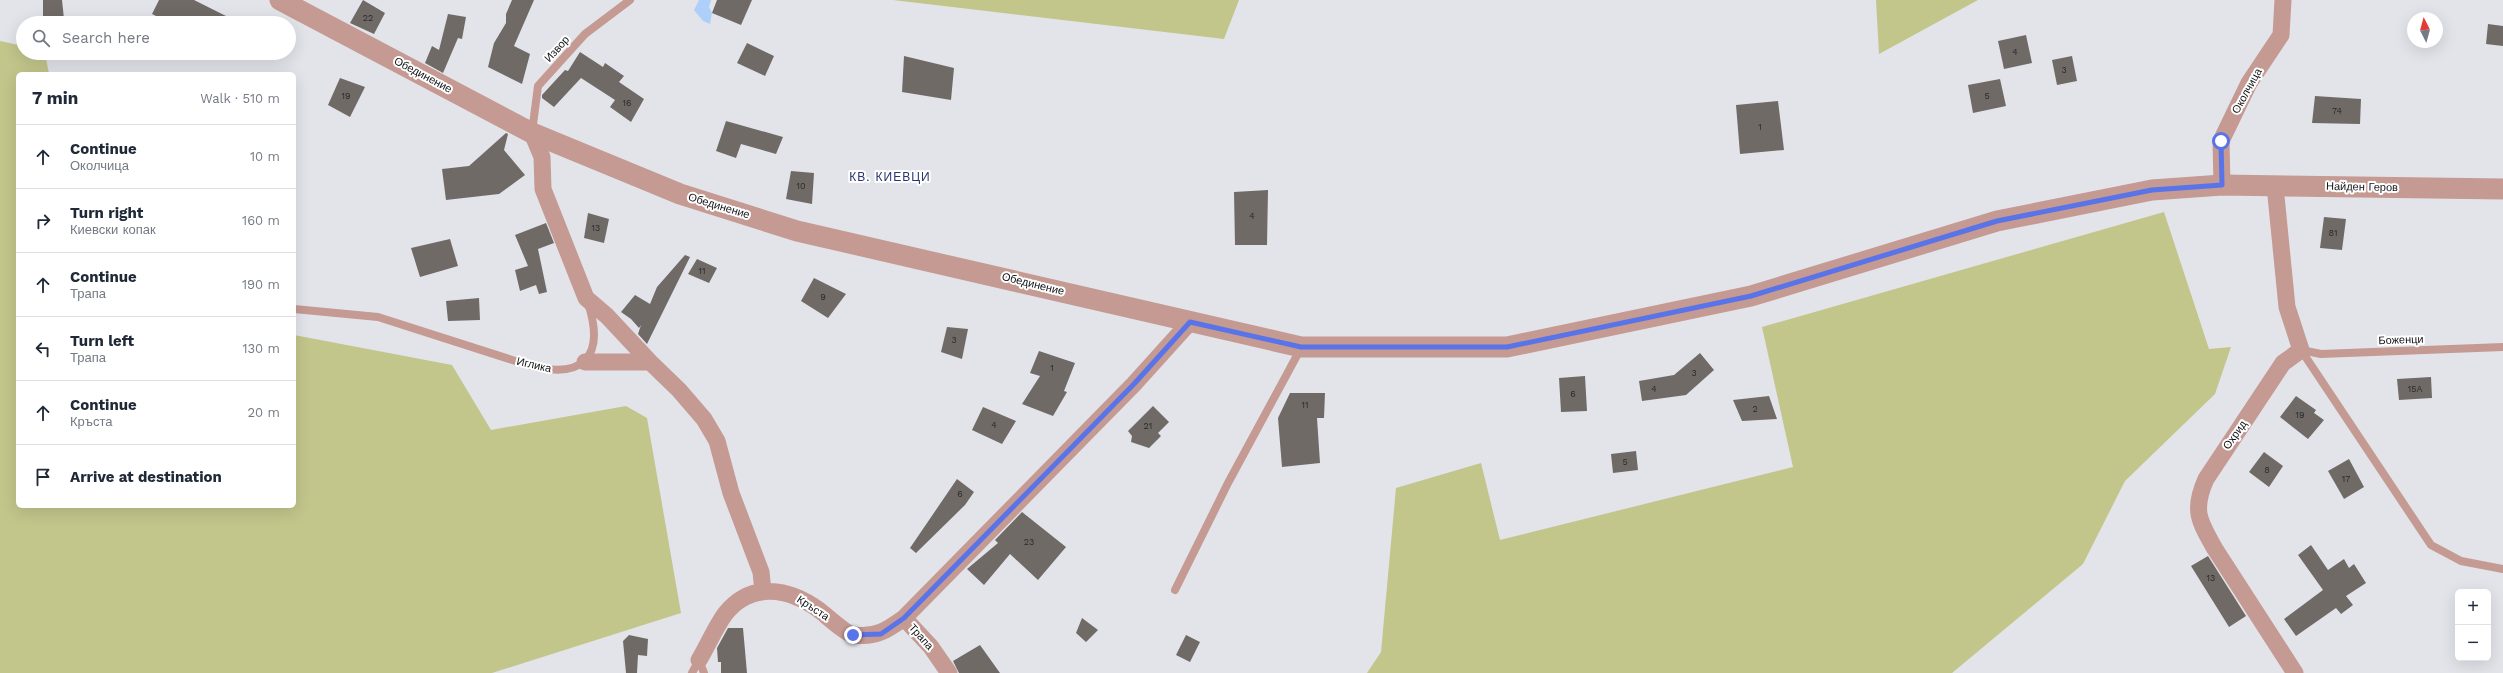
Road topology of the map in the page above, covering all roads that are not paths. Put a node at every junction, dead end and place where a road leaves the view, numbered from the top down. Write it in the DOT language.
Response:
graph roads {
  1 [pos="280,0"];
  2 [pos="630,0"];
  3 [pos="2283,0"];
  4 [pos="532,133"];
  5 [pos="2222,185"];
  6 [pos="2275,186"];
  7 [pos="2503,189"];
  8 [pos="586,298"];
  9 [pos="296,309"];
  10 [pos="1190,322"];
  11 [pos="1301,347"];
  12 [pos="2503,347"];
  13 [pos="2301,350"];
  14 [pos="585,362"];
  15 [pos="650,362"];
  16 [pos="2503,569"];
  17 [pos="1175,590"];
  18 [pos="763,591"];
  19 [pos="904,618"];
  20 [pos="698,669"];
  21 [pos="949,673"];
  22 [pos="2296,673"];
  1 -- 4 [label="street, Обединение"];
  2 -- 4 [label="lane, Извор"];
  3 -- 5 [label="street, Околчица"];
  4 -- 8 [label="street"];
  4 -- 10 [label="street, Обединение"];
  5 -- 6 [label="street, Найден Геров"];
  5 -- 11 [label="street, Найден Геров"];
  6 -- 7 [label="street, Найден Геров"];
  6 -- 13 [label="street"];
  8 -- 14 [label="lane"];
  8 -- 15 [label="street"];
  9 -- 14 [label="lane, Иглика"];
  10 -- 11 [label="street"];
  10 -- 19 [label="street, Трапа"];
  11 -- 17 [label="lane"];
  12 -- 13 [label="lane, Боженци"];
  13 -- 16 [label="lane"];
  13 -- 22 [label="street, Охрид"];
  14 -- 15 [label="street"];
  15 -- 18 [label="street"];
  18 -- 19 [label="street, Кръста"];
  18 -- 20 [label="street, Кръста"];
  19 -- 21 [label="street, Трапа"];
}
